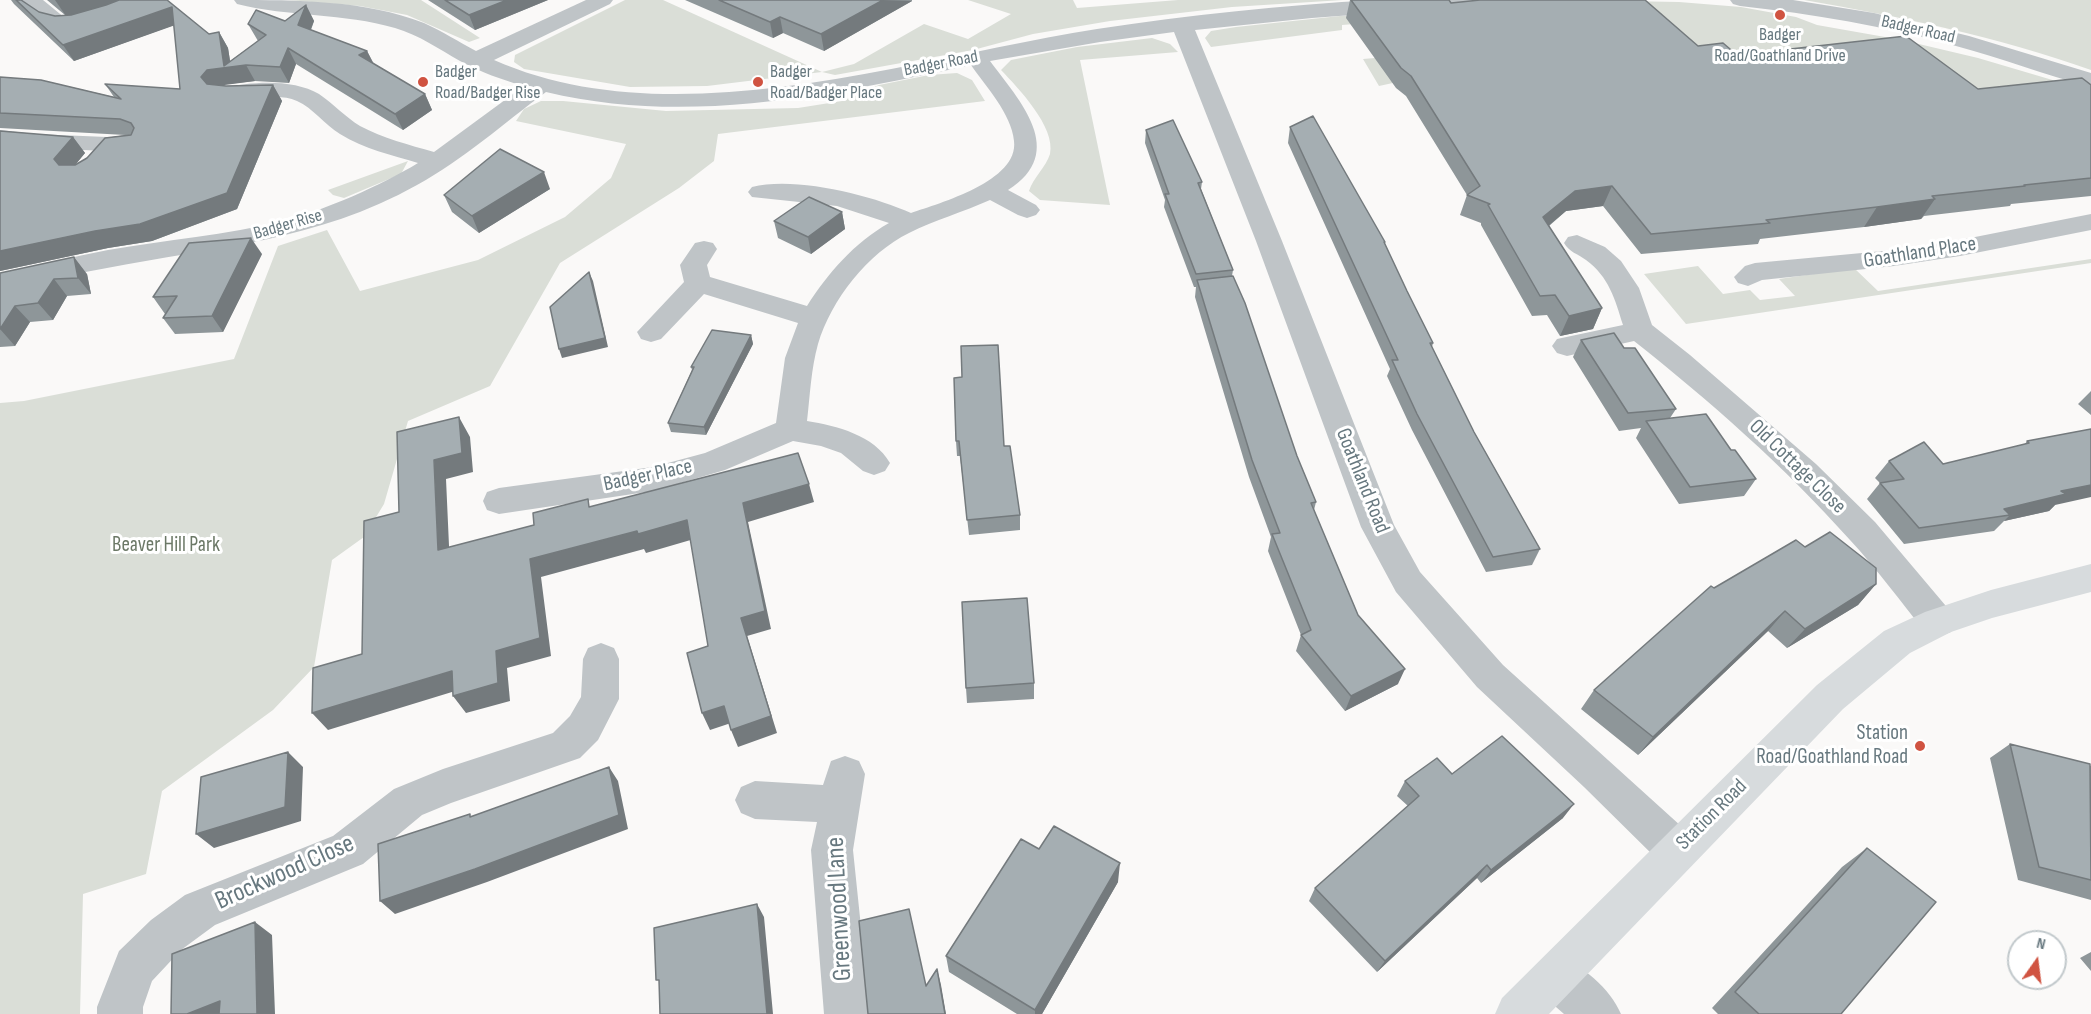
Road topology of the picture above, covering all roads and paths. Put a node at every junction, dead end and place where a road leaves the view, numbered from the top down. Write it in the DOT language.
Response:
graph roads {
  1 [pos="31,0"];
  2 [pos="143,0"];
  3 [pos="244,0"];
  4 [pos="603,0"];
  5 [pos="1472,0"];
  6 [pos="1740,0"];
  7 [pos="1765,1"];
  8 [pos="1182,24"];
  9 [pos="976,57"];
  10 [pos="476,60"];
  11 [pos="2091,80"];
  12 [pos="542,84"];
  13 [pos="225,93"];
  14 [pos="0,137"];
  15 [pos="107,146"];
  16 [pos="132,146"];
  17 [pos="438,161"];
  18 [pos="88,168"];
  19 [pos="992,191"];
  20 [pos="761,192"];
  21 [pos="1027,210"];
  22 [pos="909,222"];
  23 [pos="2091,222"];
  24 [pos="1577,243"];
  25 [pos="704,249"];
  26 [pos="1748,277"];
  27 [pos="0,282"];
  28 [pos="699,283"];
  29 [pos="814,318"];
  30 [pos="1639,330"];
  31 [pos="651,332"];
  32 [pos="1567,346"];
  33 [pos="791,429"];
  34 [pos="874,463"];
  35 [pos="499,501"];
  36 [pos="2091,578"];
  37 [pos="1938,621"];
  38 [pos="601,659"];
  39 [pos="755,800"];
  40 [pos="1677,850"];
  41 [pos="1556,976"];
  42 [pos="120,1014"];
  43 [pos="847,1014"];
  44 [pos="1518,1014"];
  45 [pos="1598,1014"];
  1 -- 2 [label="street"];
  3 -- 10 [label="street, Badger Road"];
  4 -- 10 [label="street"];
  5 -- 8 [label="street, Badger Road"];
  6 -- 7 [label="street, Badger Road"];
  7 -- 11 [label="street, Badger Road"];
  8 -- 9 [label="street, Badger Road"];
  8 -- 40 [label="street, Goathland Road"];
  9 -- 12 [label="street, Badger Road"];
  9 -- 19 [label="street"];
  10 -- 12 [label="street, Badger Road"];
  12 -- 17 [label="street, Badger Rise"];
  13 -- 17 [label="street"];
  14 -- 15 [label="street"];
  15 -- 16 [label="street"];
  15 -- 18 [label="street"];
  17 -- 27 [label="street, Badger Rise"];
  19 -- 21 [label="street"];
  19 -- 22 [label="street"];
  20 -- 22 [label="street"];
  22 -- 29 [label="street"];
  23 -- 26 [label="street, Goathland Place"];
  24 -- 30 [label="street"];
  25 -- 28 [label="street"];
  28 -- 29 [label="street"];
  28 -- 31 [label="street"];
  29 -- 33 [label="street"];
  30 -- 32 [label="street"];
  30 -- 37 [label="street, Old Cottage Close"];
  33 -- 34 [label="street"];
  33 -- 35 [label="street, Badger Place"];
  36 -- 37 [label="main road, Station Road"];
  37 -- 40 [label="main road, Station Road"];
  38 -- 42 [label="street, Brockwood Close"];
  39 -- 43 [label="street, Greenwood Lane"];
  40 -- 41 [label="main road, Station Road"];
  41 -- 44 [label="main road, Station Road"];
  41 -- 45 [label="street"];
}
